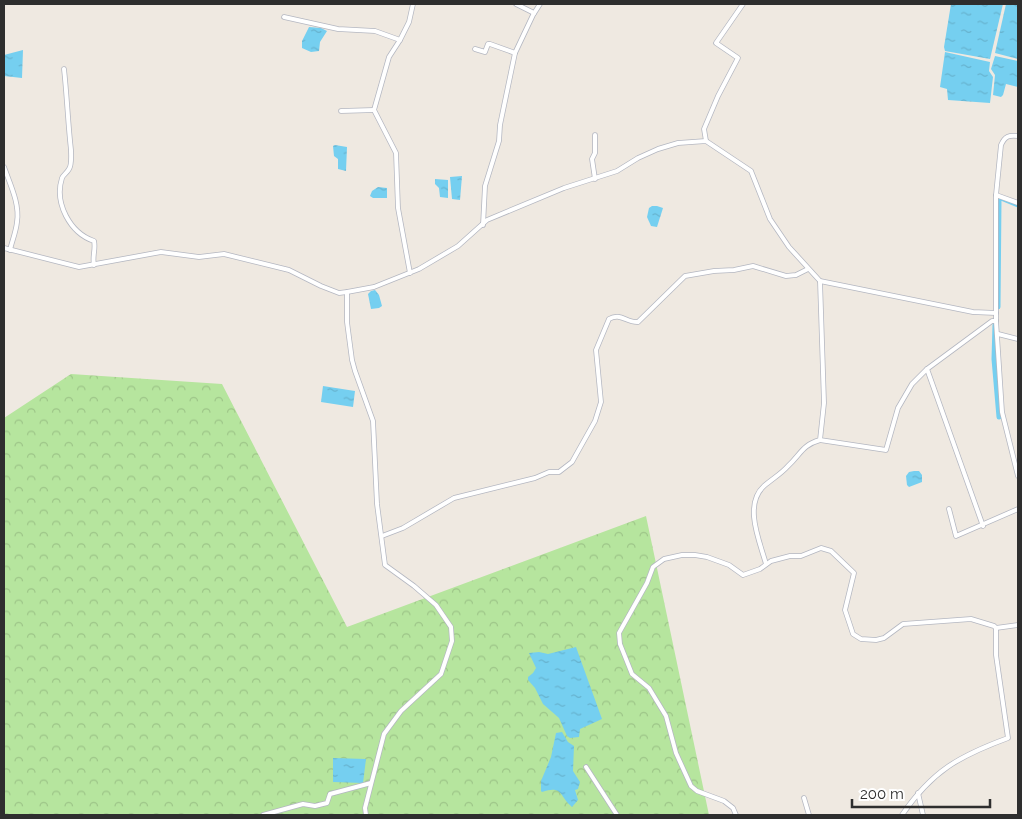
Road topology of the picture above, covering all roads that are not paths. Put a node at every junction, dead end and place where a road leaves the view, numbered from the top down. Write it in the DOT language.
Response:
graph roads {
  1 [pos="414,4"];
  2 [pos="516,4"];
  3 [pos="540,4"];
  4 [pos="743,4"];
  5 [pos="534,13"];
  6 [pos="284,17"];
  7 [pos="400,40"];
  8 [pos="475,49"];
  9 [pos="515,53"];
  10 [pos="64,69"];
  11 [pos="374,110"];
  12 [pos="341,111"];
  13 [pos="595,135"];
  14 [pos="1018,136"];
  15 [pos="706,141"];
  16 [pos="4,167"];
  17 [pos="595,179"];
  18 [pos="996,195"];
  19 [pos="1018,203"];
  20 [pos="483,225"];
  21 [pos="4,248"];
  22 [pos="10,250"];
  23 [pos="94,265"];
  24 [pos="808,269"];
  25 [pos="410,273"];
  26 [pos="820,282"];
  27 [pos="347,292"];
  28 [pos="996,314"];
  29 [pos="996,321"];
  30 [pos="998,334"];
  31 [pos="1018,339"];
  32 [pos="927,369"];
  33 [pos="820,440"];
  34 [pos="1018,476"];
  35 [pos="948,509"];
  36 [pos="1018,509"];
  37 [pos="983,526"];
  38 [pos="382,536"];
  39 [pos="766,564"];
  40 [pos="1018,626"];
  41 [pos="996,628"];
  42 [pos="586,767"];
  43 [pos="371,783"];
  44 [pos="918,793"];
  45 [pos="804,798"];
  46 [pos="263,815"];
  47 [pos="366,815"];
  48 [pos="618,815"];
  49 [pos="736,815"];
  50 [pos="808,815"];
  51 [pos="902,815"];
  52 [pos="923,815"];
  1 -- 7 [label="street"];
  2 -- 5 [label="street"];
  3 -- 5 [label="street"];
  4 -- 15 [label="street"];
  5 -- 9 [label="street"];
  6 -- 7 [label="street"];
  7 -- 11 [label="street"];
  8 -- 9 [label="street"];
  9 -- 20 [label="street"];
  10 -- 23 [label="street"];
  11 -- 12 [label="street"];
  11 -- 25 [label="street"];
  13 -- 17 [label="street"];
  14 -- 18 [label="street"];
  15 -- 17 [label="street"];
  15 -- 24 [label="street"];
  16 -- 22 [label="street"];
  17 -- 20 [label="street"];
  18 -- 19 [label="street"];
  18 -- 28 [label="street"];
  20 -- 25 [label="street"];
  21 -- 22 [label="street"];
  22 -- 23 [label="street"];
  23 -- 27 [label="street"];
  24 -- 26 [label="street"];
  24 -- 38 [label="street"];
  25 -- 27 [label="street"];
  26 -- 28 [label="street"];
  26 -- 33 [label="street"];
  27 -- 38 [label="street"];
  28 -- 29 [label="street"];
  29 -- 30 [label="street"];
  29 -- 32 [label="street"];
  30 -- 31 [label="street"];
  30 -- 34 [label="street"];
  32 -- 33 [label="street"];
  32 -- 37 [label="street"];
  33 -- 39 [label="street"];
  35 -- 37 [label="street"];
  36 -- 37 [label="street"];
  38 -- 43 [label="street"];
  39 -- 41 [label="street"];
  39 -- 49 [label="street"];
  40 -- 41 [label="street"];
  41 -- 44 [label="street"];
  42 -- 48 [label="street"];
  43 -- 46 [label="street"];
  43 -- 47 [label="street"];
  44 -- 51 [label="street"];
  44 -- 52 [label="street"];
  45 -- 50 [label="street"];
}
